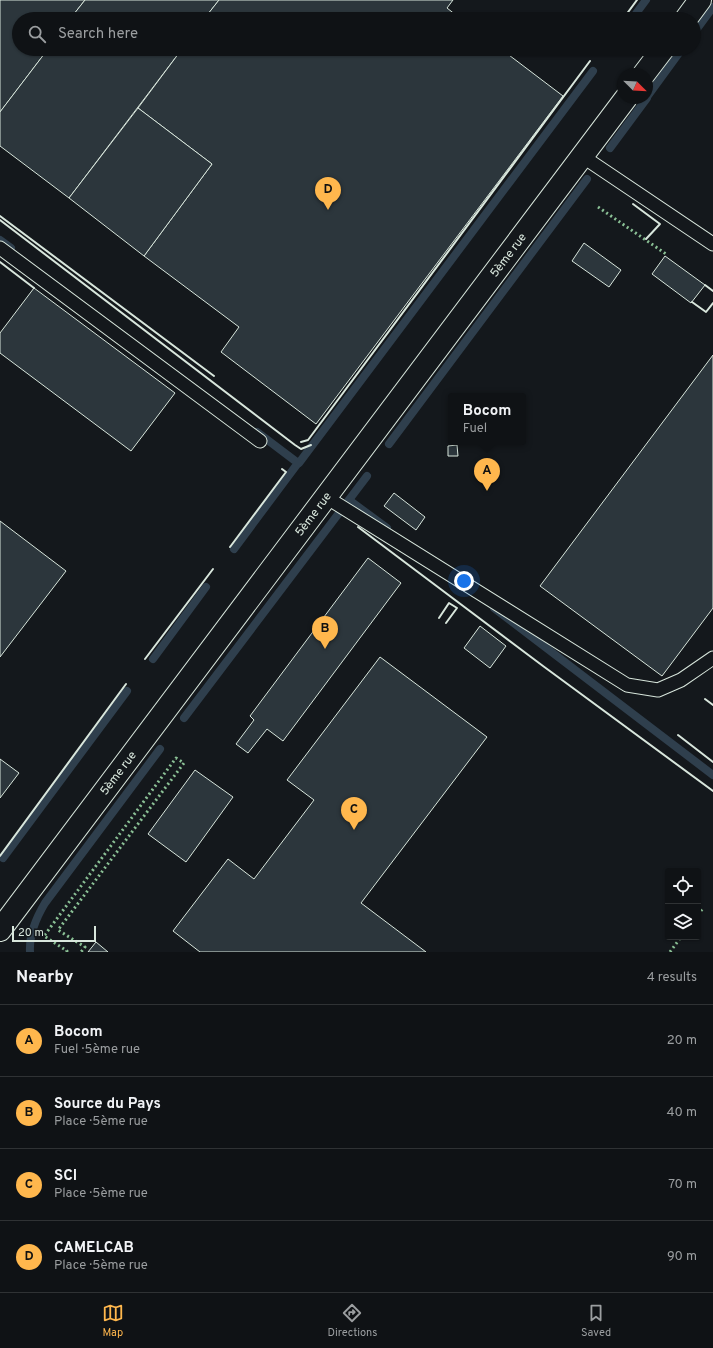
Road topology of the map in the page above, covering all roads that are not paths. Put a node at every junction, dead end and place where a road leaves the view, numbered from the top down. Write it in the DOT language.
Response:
graph roads {
  1 [pos="700,0"];
  2 [pos="691,12"];
  3 [pos="658,56"];
  4 [pos="649,68"];
  5 [pos="621,104"];
  6 [pos="582,156"];
  7 [pos="713,244"];
  8 [pos="0,248"];
  9 [pos="260,441"];
  10 [pos="326,497"];
  11 [pos="713,658"];
  12 [pos="0,930"];
  1 -- 2 [label="street"];
  3 -- 4 [label="street"];
  5 -- 6 [label="street, 5ème rue"];
  6 -- 7 [label="lane"];
  6 -- 10 [label="street, 5ème rue"];
  8 -- 9 [label="lane"];
  10 -- 11 [label="lane"];
  10 -- 12 [label="street, 5ème rue"];
}
